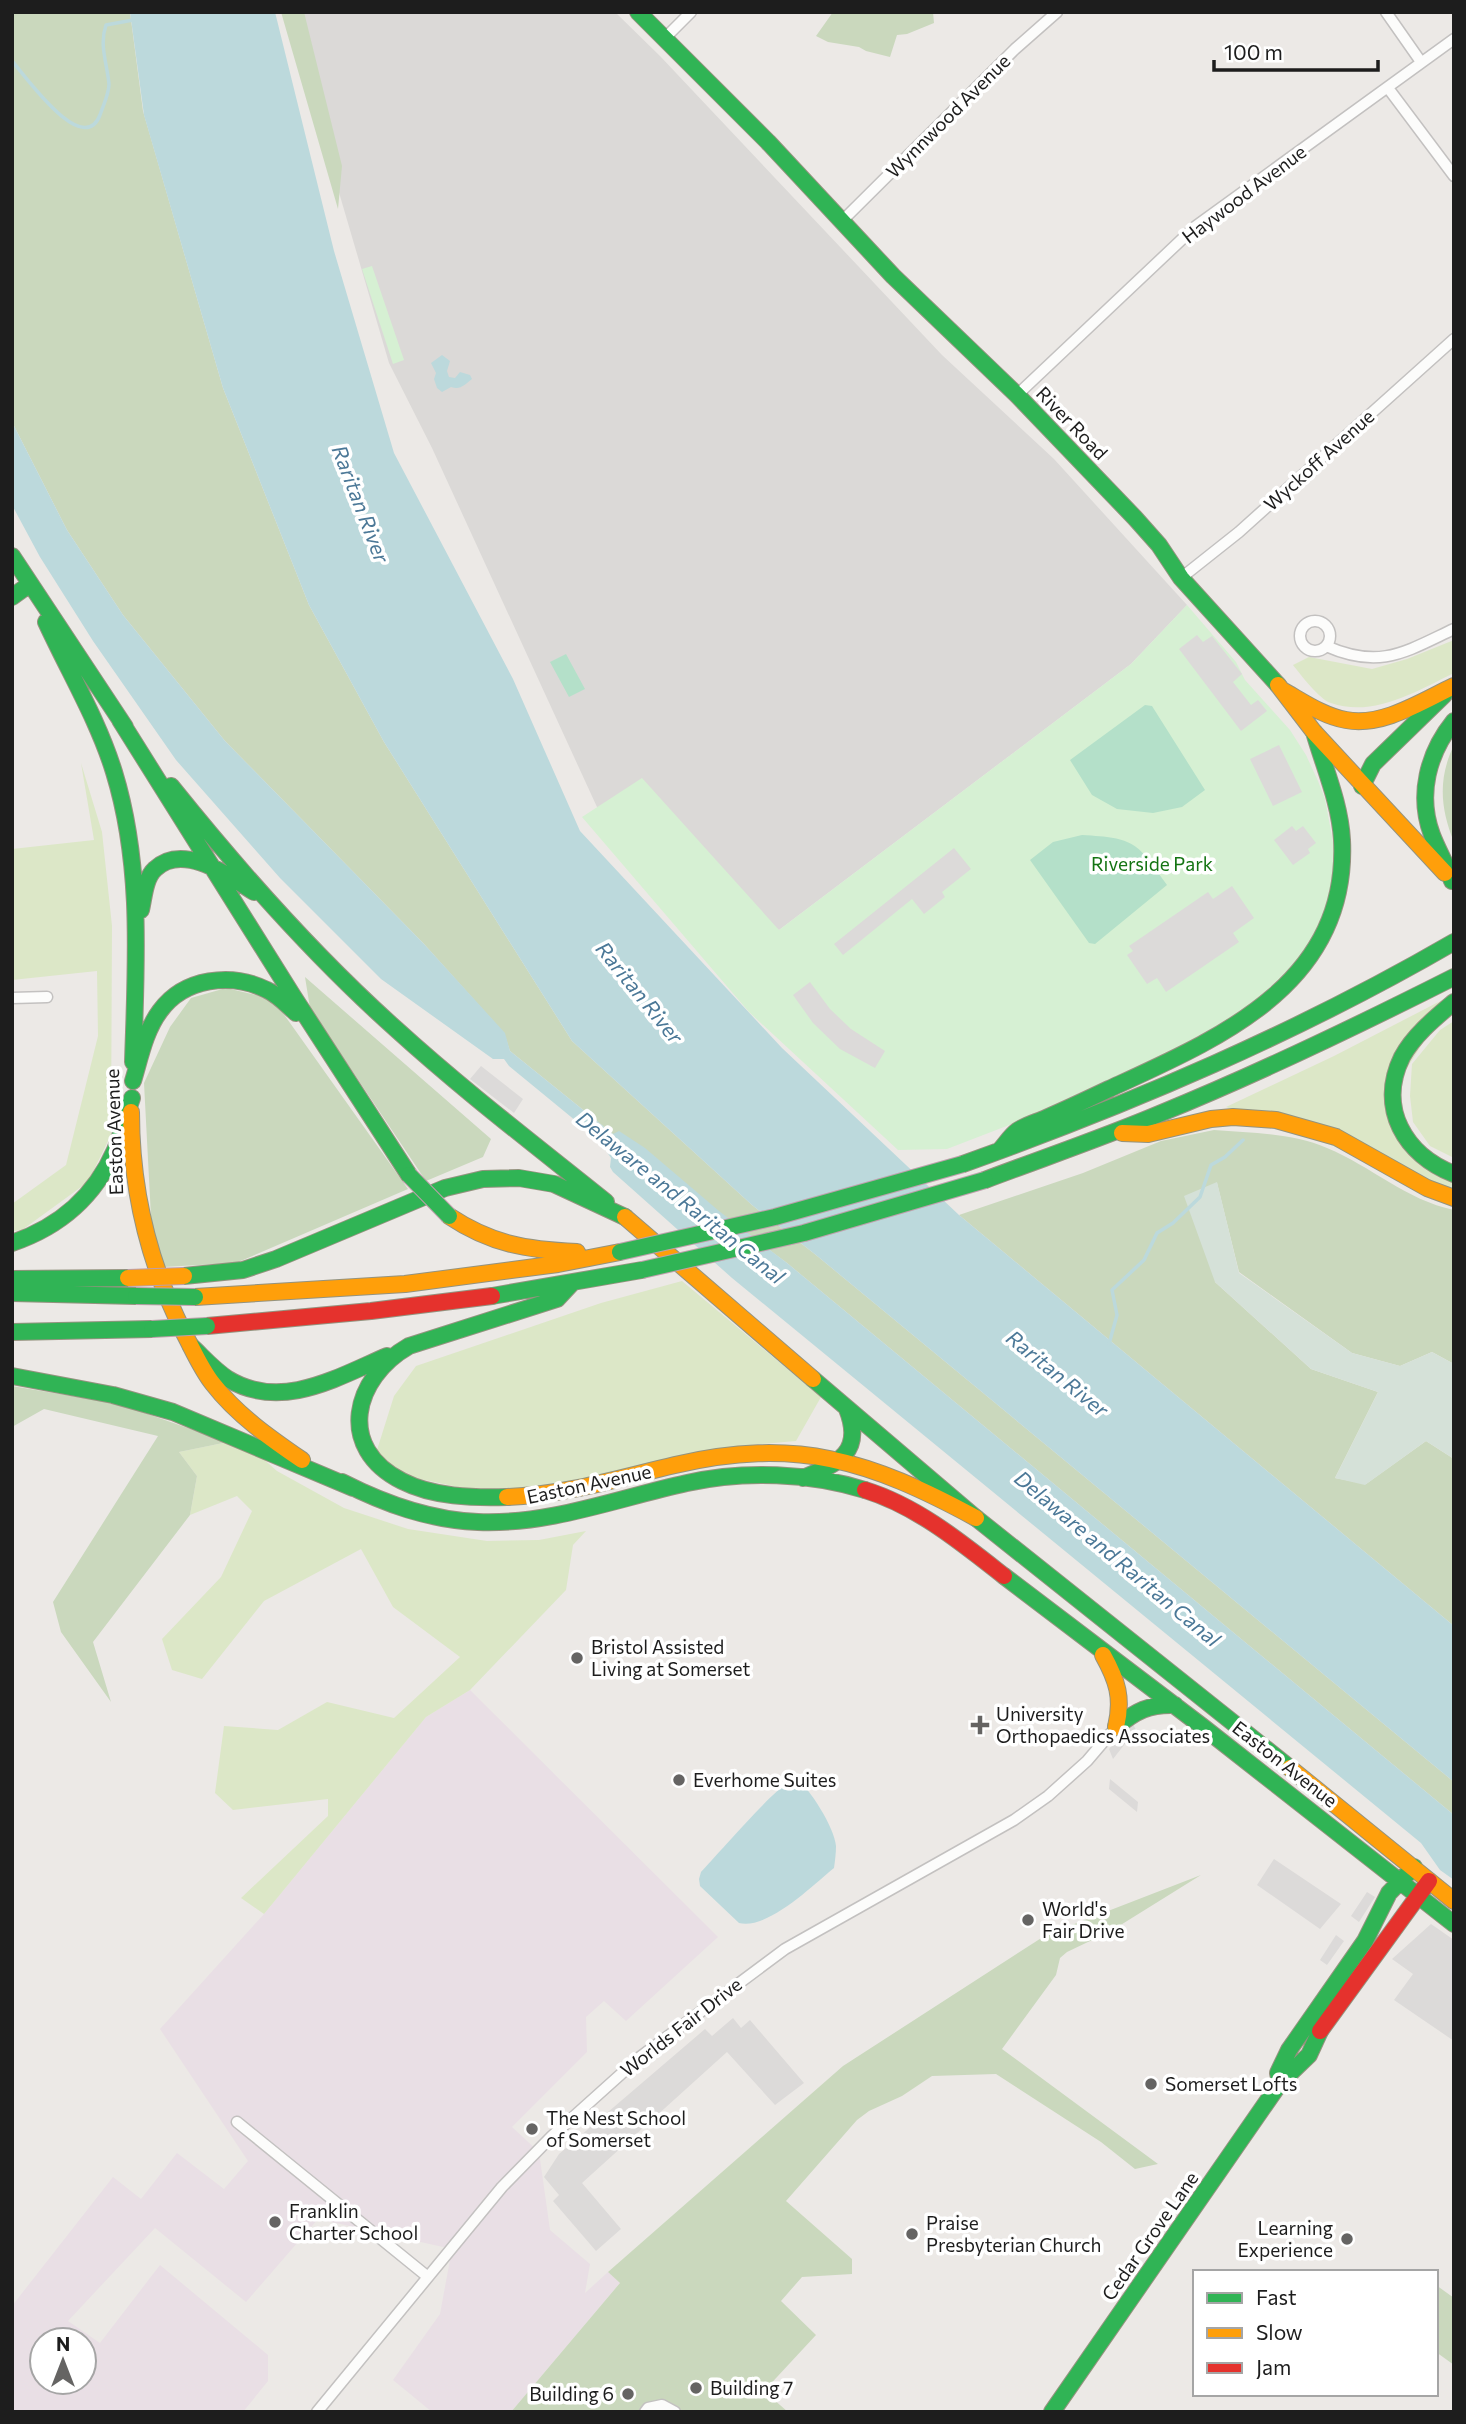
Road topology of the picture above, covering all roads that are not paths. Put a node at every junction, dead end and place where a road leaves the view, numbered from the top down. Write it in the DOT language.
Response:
graph roads {
  1 [pos="638,12"];
  2 [pos="691,12"];
  3 [pos="1057,12"];
  4 [pos="1387,12"];
  5 [pos="665,38"];
  6 [pos="1454,38"];
  7 [pos="1421,62"];
  8 [pos="1388,88"];
  9 [pos="1454,176"];
  10 [pos="841,222"];
  11 [pos="1454,339"];
  12 [pos="1017,395"];
  13 [pos="12,556"];
  14 [pos="1181,578"];
  15 [pos="30,584"];
  16 [pos="12,597"];
  17 [pos="1454,629"];
  18 [pos="1326,646"];
  19 [pos="1453,686"];
  20 [pos="1282,690"];
  21 [pos="120,720"];
  22 [pos="1454,721"];
  23 [pos="1314,732"];
  24 [pos="1362,786"];
  25 [pos="213,869"];
  26 [pos="1453,881"];
  27 [pos="274,905"];
  28 [pos="1454,925"];
  29 [pos="135,932"];
  30 [pos="1454,942"];
  31 [pos="1454,977"];
  32 [pos="1370,989"];
  33 [pos="47,997"];
  34 [pos="12,998"];
  35 [pos="1454,1002"];
  36 [pos="314,1029"];
  37 [pos="133,1081"];
  38 [pos="132,1098"];
  39 [pos="1114,1133"];
  40 [pos="999,1152"];
  41 [pos="1454,1174"];
  42 [pos="1454,1198"];
  43 [pos="625,1217"];
  44 [pos="12,1243"];
  45 [pos="617,1253"];
  46 [pos="12,1279"];
  47 [pos="571,1284"];
  48 [pos="12,1293"];
  49 [pos="12,1332"];
  50 [pos="191,1346"];
  51 [pos="403,1349"];
  52 [pos="12,1376"];
  53 [pos="846,1407"];
  54 [pos="841,1460"];
  55 [pos="803,1478"];
  56 [pos="353,1488"];
  57 [pos="976,1518"];
  58 [pos="1100,1648"];
  59 [pos="1175,1705"];
  60 [pos="1116,1727"];
  61 [pos="1414,1867"];
  62 [pos="1429,1881"];
  63 [pos="1401,1883"];
  64 [pos="1417,1895"];
  65 [pos="1454,1902"];
  66 [pos="1454,1924"];
  67 [pos="1280,2083"];
  68 [pos="237,2122"];
  69 [pos="428,2277"];
  70 [pos="317,2412"];
  71 [pos="645,2412"];
  72 [pos="675,2412"];
  73 [pos="1052,2412"];
  1 -- 5 [label="main road, River Road"];
  2 -- 5 [label="street"];
  3 -- 10 [label="street, Wynnwood Avenue"];
  4 -- 7 [label="street"];
  5 -- 10 [label="main road, River Road"];
  6 -- 7 [label="street"];
  7 -- 8 [label="street, Haywood Avenue"];
  8 -- 9 [label="street"];
  8 -- 12 [label="street, Haywood Avenue"];
  10 -- 12 [label="main road, River Road"];
  11 -- 14 [label="street, Wyckoff Avenue"];
  12 -- 14 [label="main road, River Road"];
  13 -- 15 [label="main road, Easton Avenue"];
  14 -- 20 [label="main road, River Road"];
  15 -- 16 [label="main road"];
  15 -- 21 [label="main road, Easton Avenue"];
  15 -- 29 [label="main road, Easton Avenue"];
  17 -- 18 [label="street"];
  19 -- 20 [label="main road"];
  19 -- 24 [label="main road"];
  20 -- 23 [label="main road, River Road"];
  21 -- 25 [label="main road"];
  21 -- 27 [label="main road, Easton Avenue"];
  22 -- 26 [label="main road"];
  23 -- 24 [label="main road, River Road"];
  23 -- 40 [label="main road"];
  24 -- 26 [label="main road, River Road"];
  25 -- 27 [label="main road"];
  25 -- 29 [label="main road"];
  25 -- 36 [label="main road"];
  27 -- 43 [label="main road, Easton Avenue"];
  28 -- 32 [label="main road"];
  29 -- 37 [label="main road, Easton Avenue"];
  30 -- 32 [label="main road"];
  31 -- 39 [label="main road"];
  32 -- 40 [label="main road"];
  33 -- 34 [label="street"];
  35 -- 41 [label="main road"];
  36 -- 37 [label="main road"];
  36 -- 45 [label="main road, bridge"];
  37 -- 38 [label="main road, Easton Avenue"];
  38 -- 44 [label="main road"];
  38 -- 50 [label="main road, Easton Avenue"];
  39 -- 42 [label="main road"];
  39 -- 47 [label="main road, bridge"];
  40 -- 45 [label="main road, bridge"];
  43 -- 46 [label="main road, bridge"];
  43 -- 53 [label="main road, Easton Avenue"];
  45 -- 48 [label="main road, bridge"];
  47 -- 49 [label="main road, bridge"];
  47 -- 51 [label="main road"];
  50 -- 51 [label="main road"];
  50 -- 56 [label="main road, Easton Avenue"];
  51 -- 54 [label="main road"];
  52 -- 56 [label="main road"];
  53 -- 54 [label="main road"];
  53 -- 57 [label="main road, Easton Avenue"];
  54 -- 55 [label="main road"];
  54 -- 57 [label="main road"];
  55 -- 56 [label="main road, Easton Avenue"];
  55 -- 58 [label="main road, Easton Avenue"];
  57 -- 61 [label="main road, Easton Avenue"];
  58 -- 59 [label="main road, Easton Avenue"];
  58 -- 60 [label="main road"];
  59 -- 60 [label="main road"];
  59 -- 63 [label="main road, Easton Avenue"];
  60 -- 69 [label="street, Worlds Fair Drive"];
  61 -- 62 [label="main road, Easton Avenue"];
  61 -- 63 [label="main road, Cedar Grove Lane"];
  62 -- 64 [label="main road, Cedar Grove Lane"];
  62 -- 65 [label="main road, Easton Avenue"];
  63 -- 64 [label="main road, Easton Avenue"];
  63 -- 67 [label="main road, Cedar Grove Lane"];
  64 -- 66 [label="main road, Easton Avenue"];
  64 -- 67 [label="main road, Cedar Grove Lane"];
  67 -- 73 [label="main road, Cedar Grove Lane"];
  68 -- 69 [label="street"];
  69 -- 70 [label="street, Worlds Fair Drive"];
  71 -- 72 [label="street"];
}
